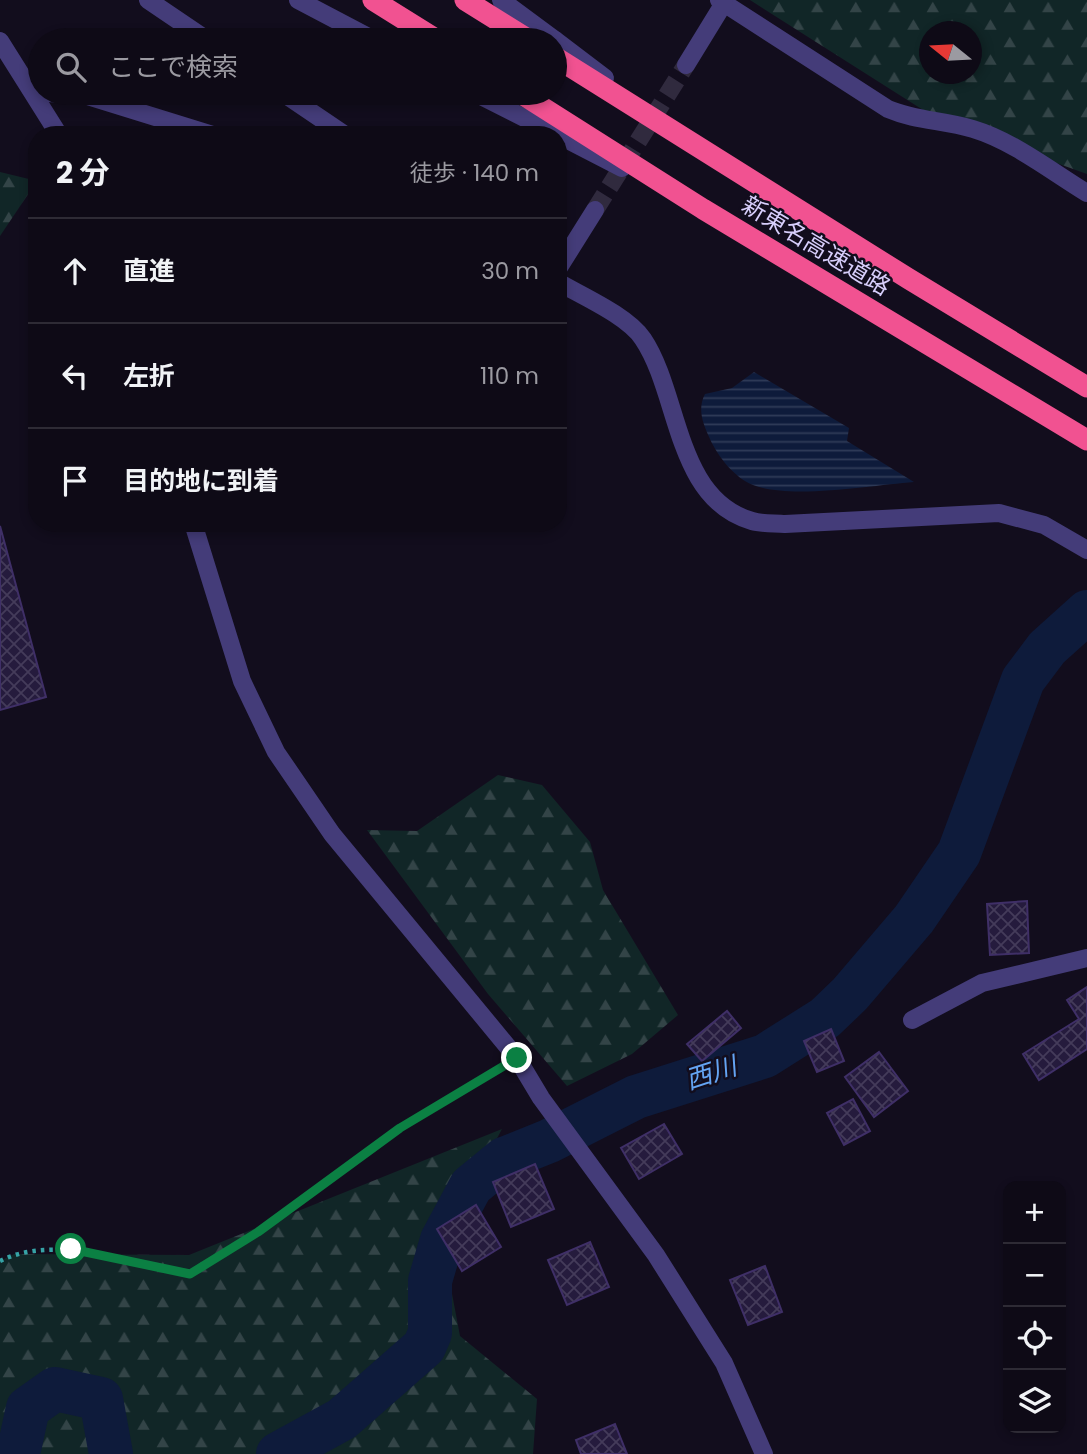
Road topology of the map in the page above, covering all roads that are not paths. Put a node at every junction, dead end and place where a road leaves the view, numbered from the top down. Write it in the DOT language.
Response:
graph roads {
  1 [pos="148,0"];
  2 [pos="298,0"];
  3 [pos="373,0"];
  4 [pos="465,0"];
  5 [pos="501,0"];
  6 [pos="722,1"];
  7 [pos="189,28"];
  8 [pos="351,28"];
  9 [pos="417,28"];
  10 [pos="510,28"];
  11 [pos="539,28"];
  12 [pos="0,41"];
  13 [pos="567,49"];
  14 [pos="567,65"];
  15 [pos="686,65"];
  16 [pos="28,77"];
  17 [pos="46,105"];
  18 [pos="116,105"];
  19 [pos="301,105"];
  20 [pos="499,105"];
  21 [pos="539,105"];
  22 [pos="55,126"];
  23 [pos="184,126"];
  24 [pos="332,126"];
  25 [pos="540,126"];
  26 [pos="679,135"];
  27 [pos="567,140"];
  28 [pos="1087,192"];
  29 [pos="703,209"];
  30 [pos="595,210"];
  31 [pos="567,255"];
  32 [pos="567,287"];
  33 [pos="1087,387"];
  34 [pos="1087,440"];
  35 [pos="196,532"];
  36 [pos="1087,550"];
  37 [pos="1087,958"];
  38 [pos="912,1020"];
  39 [pos="764,1454"];
  1 -- 7 [label="street"];
  2 -- 8 [label="street"];
  3 -- 9 [label="highway"];
  4 -- 10 [label="highway"];
  5 -- 11 [label="street"];
  6 -- 15 [label="street"];
  6 -- 28 [label="street"];
  12 -- 16 [label="street"];
  13 -- 26 [label="street"];
  14 -- 26 [label="highway, 新東名高速道路"];
  17 -- 22 [label="street"];
  18 -- 23 [label="street"];
  19 -- 24 [label="street"];
  20 -- 25 [label="street"];
  21 -- 29 [label="highway, 新東名高速道路"];
  26 -- 33 [label="highway, 新東名高速道路"];
  27 -- 29 [label="street"];
  29 -- 34 [label="highway, 新東名高速道路"];
  30 -- 31 [label="street"];
  32 -- 36 [label="street"];
  35 -- 39 [label="street"];
  37 -- 38 [label="street"];
}
